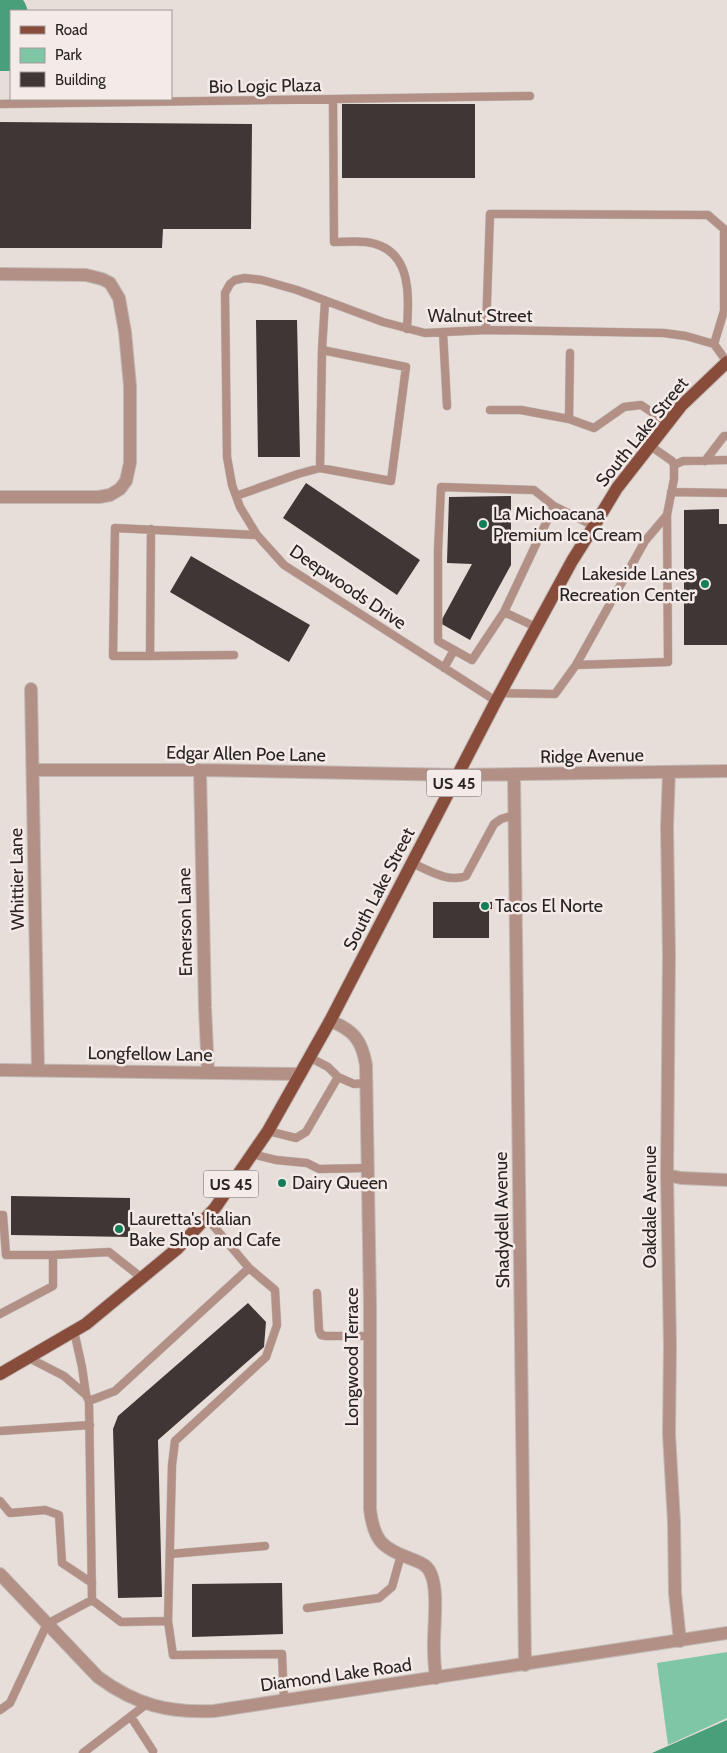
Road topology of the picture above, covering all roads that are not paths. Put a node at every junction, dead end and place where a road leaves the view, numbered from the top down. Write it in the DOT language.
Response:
graph roads {
  1 [pos="530,96"];
  2 [pos="332,100"];
  3 [pos="0,104"];
  4 [pos="725,228"];
  5 [pos="0,274"];
  6 [pos="326,301"];
  7 [pos="225,311"];
  8 [pos="408,329"];
  9 [pos="486,330"];
  10 [pos="443,332"];
  11 [pos="714,344"];
  12 [pos="322,350"];
  13 [pos="570,354"];
  14 [pos="727,362"];
  15 [pos="448,406"];
  16 [pos="490,410"];
  17 [pos="569,419"];
  18 [pos="668,423"];
  19 [pos="727,436"];
  20 [pos="650,445"];
  21 [pos="727,460"];
  22 [pos="705,461"];
  23 [pos="674,465"];
  24 [pos="320,468"];
  25 [pos="672,492"];
  26 [pos="727,492"];
  27 [pos="236,496"];
  28 [pos="0,497"];
  29 [pos="554,506"];
  30 [pos="667,515"];
  31 [pos="594,526"];
  32 [pos="151,529"];
  33 [pos="258,535"];
  34 [pos="504,612"];
  35 [pos="536,627"];
  36 [pos="454,650"];
  37 [pos="234,655"];
  38 [pos="150,656"];
  39 [pos="576,665"];
  40 [pos="444,668"];
  41 [pos="31,689"];
  42 [pos="498,697"];
  43 [pos="33,770"];
  44 [pos="200,770"];
  45 [pos="727,771"];
  46 [pos="668,772"];
  47 [pos="458,775"];
  48 [pos="514,775"];
  49 [pos="514,814"];
  50 [pos="412,863"];
  51 [pos="330,1021"];
  52 [pos="309,1058"];
  53 [pos="0,1070"];
  54 [pos="38,1070"];
  55 [pos="208,1072"];
  56 [pos="300,1074"];
  57 [pos="338,1077"];
  58 [pos="366,1083"];
  59 [pos="268,1131"];
  60 [pos="252,1154"];
  61 [pos="368,1168"];
  62 [pos="667,1175"];
  63 [pos="727,1180"];
  64 [pos="0,1215"];
  65 [pos="206,1217"];
  66 [pos="53,1256"];
  67 [pos="249,1268"];
  68 [pos="142,1278"];
  69 [pos="317,1293"];
  70 [pos="0,1314"];
  71 [pos="74,1331"];
  72 [pos="370,1336"];
  73 [pos="29,1358"];
  74 [pos="0,1374"];
  75 [pos="88,1398"];
  76 [pos="90,1424"];
  77 [pos="0,1431"];
  78 [pos="0,1501"];
  79 [pos="265,1546"];
  80 [pos="170,1554"];
  81 [pos="401,1555"];
  82 [pos="0,1574"];
  83 [pos="92,1583"];
  84 [pos="92,1600"];
  85 [pos="307,1608"];
  86 [pos="168,1621"];
  87 [pos="47,1624"];
  88 [pos="727,1633"];
  89 [pos="680,1641"];
  90 [pos="524,1665"];
  91 [pos="436,1678"];
  92 [pos="284,1701"];
  93 [pos="148,1704"];
  94 [pos="0,1710"];
  95 [pos="131,1717"];
  96 [pos="153,1751"];
  97 [pos="83,1753"];
  1 -- 2 [label="lane, Bio Logic Plaza"];
  2 -- 3 [label="lane, Bio Logic Plaza"];
  2 -- 8 [label="lane"];
  4 -- 9 [label="lane"];
  4 -- 11 [label="lane"];
  5 -- 28 [label="street"];
  6 -- 7 [label="lane, Walnut Street"];
  6 -- 8 [label="lane, Walnut Street"];
  6 -- 12 [label="lane"];
  7 -- 27 [label="lane, Deepwoods Drive"];
  8 -- 10 [label="lane, Walnut Street"];
  9 -- 10 [label="lane, Walnut Street"];
  9 -- 11 [label="lane, Walnut Street"];
  10 -- 15 [label="lane"];
  11 -- 14 [label="lane"];
  12 -- 24 [label="lane"];
  12 -- 24 [label="lane"];
  13 -- 17 [label="lane"];
  14 -- 18 [label="main road, South Lake Street / US 45"];
  16 -- 17 [label="lane"];
  17 -- 18 [label="lane"];
  18 -- 20 [label="main road, South Lake Street / US 45"];
  19 -- 22 [label="lane"];
  20 -- 23 [label="lane"];
  20 -- 31 [label="main road, South Lake Street / US 45"];
  21 -- 22 [label="lane"];
  22 -- 23 [label="lane"];
  23 -- 25 [label="lane"];
  24 -- 27 [label="lane"];
  25 -- 26 [label="lane"];
  25 -- 30 [label="lane"];
  27 -- 33 [label="lane, Deepwoods Drive"];
  29 -- 31 [label="lane"];
  29 -- 34 [label="lane"];
  29 -- 36 [label="lane"];
  30 -- 39 [label="lane"];
  30 -- 39 [label="lane"];
  31 -- 35 [label="main road, South Lake Street / US 45"];
  32 -- 33 [label="lane"];
  32 -- 38 [label="lane"];
  32 -- 38 [label="lane"];
  33 -- 40 [label="lane, Deepwoods Drive"];
  34 -- 35 [label="lane"];
  34 -- 36 [label="lane"];
  35 -- 42 [label="main road, South Lake Street / US 45"];
  36 -- 40 [label="lane"];
  37 -- 38 [label="lane"];
  39 -- 42 [label="lane"];
  40 -- 42 [label="lane, Deepwoods Drive"];
  41 -- 43 [label="street, Whittier Lane"];
  42 -- 47 [label="main road, South Lake Street / US 45"];
  43 -- 44 [label="street, Edgar Allen Poe Lane"];
  43 -- 54 [label="street, Whittier Lane"];
  44 -- 47 [label="street, Edgar Allen Poe Lane"];
  44 -- 55 [label="street, Emerson Lane"];
  45 -- 46 [label="street, Ridge Avenue"];
  46 -- 48 [label="street, Ridge Avenue"];
  46 -- 62 [label="street, Oakdale Avenue"];
  47 -- 48 [label="street, Ridge Avenue"];
  47 -- 50 [label="main road, South Lake Street / US 45"];
  48 -- 49 [label="street, Shadydell Avenue"];
  49 -- 50 [label="lane"];
  49 -- 90 [label="street, Shadydell Avenue"];
  50 -- 51 [label="main road, South Lake Street / US 45"];
  51 -- 52 [label="main road, South Lake Street / US 45"];
  51 -- 58 [label="street, Longwood Terrace"];
  52 -- 56 [label="main road, South Lake Street / US 45"];
  52 -- 57 [label="lane"];
  53 -- 54 [label="street, Longfellow Lane"];
  54 -- 55 [label="street, Longfellow Lane"];
  55 -- 56 [label="street, Longfellow Lane"];
  56 -- 59 [label="main road, South Lake Street / US 45"];
  57 -- 58 [label="lane"];
  57 -- 59 [label="lane"];
  58 -- 61 [label="street, Longwood Terrace"];
  59 -- 60 [label="main road, South Lake Street / US 45"];
  60 -- 61 [label="lane"];
  60 -- 65 [label="main road, South Lake Street / US 45"];
  61 -- 72 [label="street, Longwood Terrace"];
  62 -- 63 [label="street"];
  62 -- 89 [label="street, Oakdale Avenue"];
  64 -- 66 [label="lane"];
  65 -- 67 [label="lane"];
  65 -- 68 [label="main road, South Lake Street / US 45"];
  66 -- 68 [label="lane"];
  66 -- 70 [label="lane"];
  67 -- 75 [label="lane"];
  67 -- 80 [label="lane"];
  68 -- 71 [label="main road, South Lake Street / US 45"];
  69 -- 72 [label="lane"];
  71 -- 73 [label="main road, South Lake Street / US 45"];
  71 -- 75 [label="lane"];
  72 -- 81 [label="street, Longwood Terrace"];
  73 -- 74 [label="main road, South Lake Street / US 45"];
  73 -- 75 [label="lane"];
  75 -- 76 [label="lane"];
  76 -- 77 [label="lane"];
  76 -- 83 [label="lane"];
  78 -- 83 [label="lane"];
  79 -- 80 [label="lane"];
  80 -- 86 [label="lane"];
  81 -- 85 [label="lane"];
  81 -- 91 [label="street, Longwood Terrace"];
  82 -- 87 [label="street, Diamond Lake Road"];
  83 -- 84 [label="lane"];
  84 -- 86 [label="lane"];
  84 -- 87 [label="lane"];
  86 -- 92 [label="lane"];
  87 -- 93 [label="street, Diamond Lake Road"];
  87 -- 94 [label="lane"];
  88 -- 89 [label="street, Diamond Lake Road"];
  89 -- 90 [label="street, Diamond Lake Road"];
  90 -- 91 [label="street, Diamond Lake Road"];
  91 -- 92 [label="street, Diamond Lake Road"];
  92 -- 93 [label="street, Diamond Lake Road"];
  93 -- 95 [label="lane"];
  95 -- 96 [label="lane"];
  95 -- 97 [label="lane"];
}
